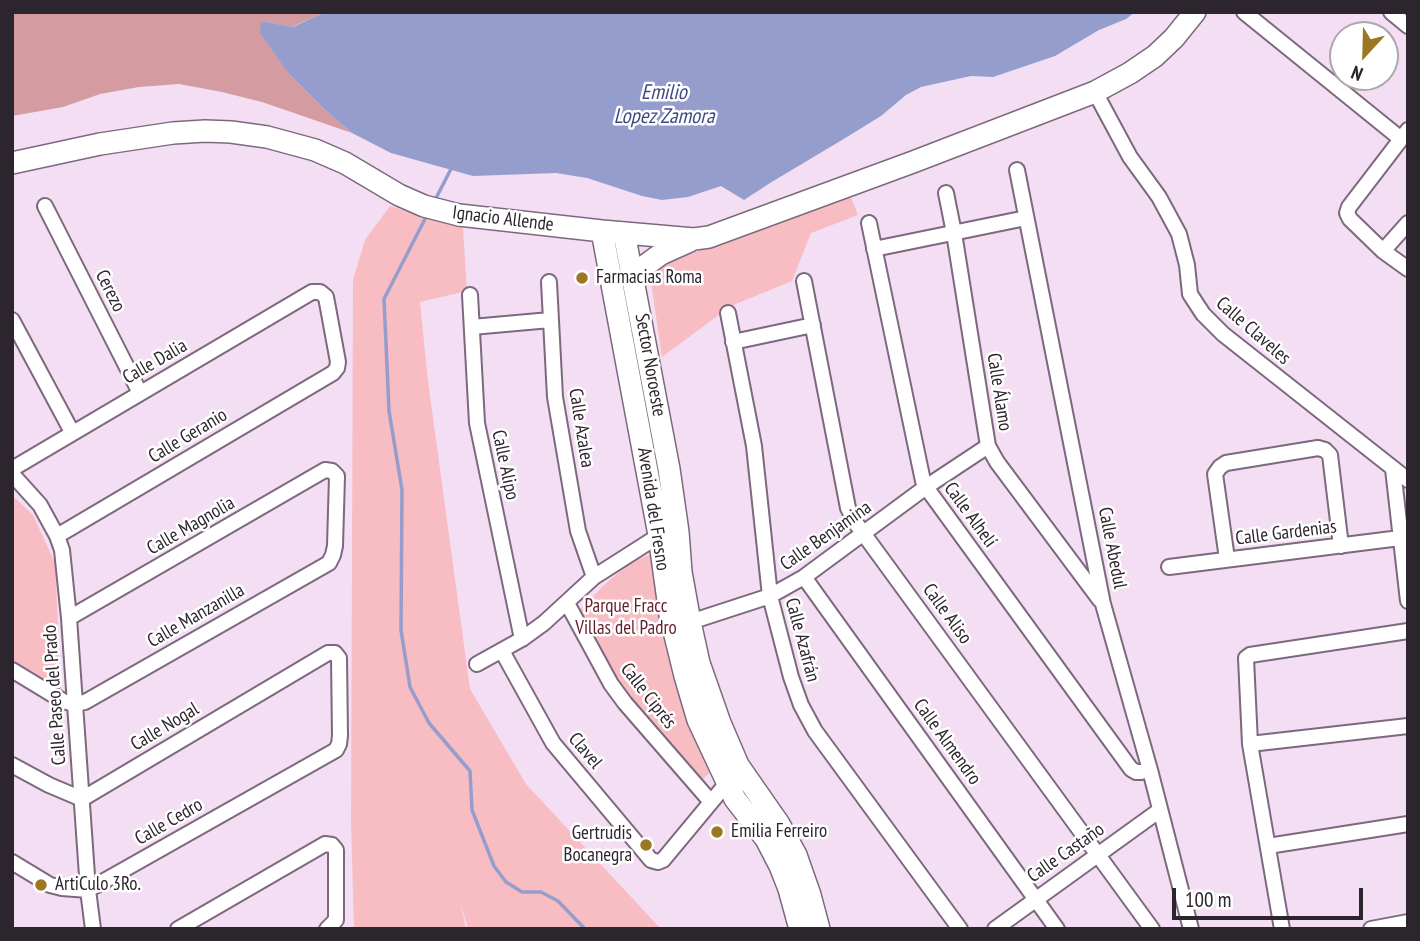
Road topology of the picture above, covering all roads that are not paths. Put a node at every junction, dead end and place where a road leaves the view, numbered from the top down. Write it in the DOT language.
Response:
graph roads {
  1 [pos="1195,12"];
  2 [pos="1244,12"];
  3 [pos="1391,12"];
  4 [pos="1408,26"];
  5 [pos="1095,92"];
  6 [pos="1404,134"];
  7 [pos="12,163"];
  8 [pos="1017,170"];
  9 [pos="946,193"];
  10 [pos="45,205"];
  11 [pos="1026,218"];
  12 [pos="869,223"];
  13 [pos="1408,223"];
  14 [pos="613,232"];
  15 [pos="954,233"];
  16 [pos="694,239"];
  17 [pos="874,249"];
  18 [pos="1383,251"];
  19 [pos="1408,269"];
  20 [pos="632,275"];
  21 [pos="804,281"];
  22 [pos="549,282"];
  23 [pos="320,292"];
  24 [pos="470,295"];
  25 [pos="728,313"];
  26 [pos="12,320"];
  27 [pos="550,320"];
  28 [pos="813,325"];
  29 [pos="472,327"];
  30 [pos="733,342"];
  31 [pos="139,393"];
  32 [pos="1343,429"];
  33 [pos="72,432"];
  34 [pos="988,446"];
  35 [pos="1325,450"];
  36 [pos="1393,469"];
  37 [pos="12,471"];
  38 [pos="332,471"];
  39 [pos="1408,480"];
  40 [pos="926,488"];
  41 [pos="668,530"];
  42 [pos="864,534"];
  43 [pos="57,536"];
  44 [pos="1404,538"];
  45 [pos="1341,546"];
  46 [pos="1227,559"];
  47 [pos="1169,567"];
  48 [pos="594,577"];
  49 [pos="804,578"];
  50 [pos="771,596"];
  51 [pos="1408,601"];
  52 [pos="567,603"];
  53 [pos="1103,604"];
  54 [pos="69,618"];
  55 [pos="681,625"];
  56 [pos="1408,631"];
  57 [pos="522,639"];
  58 [pos="502,651"];
  59 [pos="335,653"];
  60 [pos="477,664"];
  61 [pos="12,670"];
  62 [pos="74,704"];
  63 [pos="1408,726"];
  64 [pos="1250,744"];
  65 [pos="12,765"];
  66 [pos="1150,770"];
  67 [pos="727,783"];
  68 [pos="82,799"];
  69 [pos="711,802"];
  70 [pos="1160,810"];
  71 [pos="1408,824"];
  72 [pos="1268,846"];
  73 [pos="1098,854"];
  74 [pos="12,862"];
  75 [pos="88,890"];
  76 [pos="1036,898"];
  77 [pos="1408,922"];
  78 [pos="332,924"];
  79 [pos="93,929"];
  80 [pos="178,929"];
  81 [pos="800,929"];
  82 [pos="819,929"];
  83 [pos="960,929"];
  84 [pos="995,929"];
  85 [pos="1057,929"];
  86 [pos="1152,929"];
  87 [pos="1191,929"];
  88 [pos="1282,929"];
  89 [pos="1371,929"];
  1 -- 5 [label="street, Ignacio Allende"];
  2 -- 6 [label="street"];
  3 -- 4 [label="street"];
  5 -- 16 [label="street, Ignacio Allende"];
  5 -- 32 [label="street, Calle Claveles"];
  6 -- 18 [label="street"];
  7 -- 14 [label="street, Ignacio Allende"];
  8 -- 11 [label="street, Calle Abedul"];
  9 -- 15 [label="street, Calle Álamo"];
  10 -- 31 [label="street, Cerezo"];
  11 -- 15 [label="street"];
  11 -- 53 [label="street, Calle Abedul"];
  12 -- 17 [label="street, Calle Alhelí"];
  13 -- 18 [label="street"];
  14 -- 16 [label="street, Ignacio Allende"];
  14 -- 20 [label="street, Sector Noroeste"];
  14 -- 41 [label="street, Avenida del Fresno"];
  15 -- 17 [label="street"];
  15 -- 34 [label="street, Calle Álamo"];
  16 -- 20 [label="street"];
  17 -- 40 [label="street, Calle Alhelí"];
  18 -- 19 [label="street"];
  20 -- 41 [label="street, Sector Noroeste"];
  21 -- 28 [label="street, Calle Aliso"];
  22 -- 27 [label="street, Calle Azalea"];
  23 -- 31 [label="street, Calle Dalia"];
  23 -- 43 [label="street, Calle Geranio"];
  24 -- 29 [label="street, Calle Alipo"];
  25 -- 30 [label="street, Calle Azafrán"];
  26 -- 33 [label="street"];
  27 -- 29 [label="street"];
  27 -- 48 [label="street, Calle Azalea"];
  28 -- 30 [label="street"];
  28 -- 42 [label="street, Calle Aliso"];
  29 -- 57 [label="street, Calle Alipo"];
  30 -- 50 [label="street, Calle Azafrán"];
  31 -- 33 [label="street, Calle Dalia"];
  32 -- 35 [label="street"];
  32 -- 36 [label="street, Calle Claveles"];
  33 -- 37 [label="street, Calle Dalia"];
  34 -- 40 [label="street, Calle Benjamina"];
  34 -- 53 [label="street, Calle Álamo"];
  35 -- 45 [label="street"];
  35 -- 46 [label="street"];
  36 -- 39 [label="street, Calle Claveles"];
  36 -- 44 [label="street"];
  37 -- 43 [label="street, Calle Paseo del Prado"];
  38 -- 54 [label="street, Calle Magnolia"];
  38 -- 62 [label="street, Calle Manzanilla"];
  40 -- 42 [label="street, Calle Benjamina"];
  40 -- 66 [label="street, Calle Alhelí"];
  41 -- 48 [label="street"];
  41 -- 55 [label="street, Sector Noroeste"];
  42 -- 49 [label="street, Calle Benjamina"];
  42 -- 73 [label="street, Calle Aliso"];
  43 -- 54 [label="street, Calle Paseo del Prado"];
  44 -- 45 [label="street, Calle Gardenias"];
  44 -- 51 [label="street"];
  45 -- 46 [label="street, Calle Gardenias"];
  46 -- 47 [label="street, Calle Gardenias"];
  48 -- 52 [label="street"];
  49 -- 50 [label="street, Calle Benjamina"];
  49 -- 76 [label="street, Calle Almendro"];
  50 -- 55 [label="street, Calle Benjamina"];
  50 -- 83 [label="street, Calle Azafrán"];
  52 -- 57 [label="street"];
  52 -- 69 [label="street, Calle Ciprés"];
  53 -- 66 [label="street, Calle Abedul"];
  54 -- 62 [label="street, Calle Paseo del Prado"];
  55 -- 67 [label="street"];
  55 -- 82 [label="street"];
  56 -- 64 [label="street"];
  57 -- 58 [label="street"];
  58 -- 60 [label="street"];
  58 -- 69 [label="street, Clavel"];
  59 -- 68 [label="street, Calle Nogal"];
  59 -- 75 [label="street, Calle Cedro"];
  61 -- 62 [label="street"];
  62 -- 68 [label="street, Calle Paseo del Prado"];
  63 -- 64 [label="street"];
  64 -- 72 [label="street"];
  65 -- 68 [label="street"];
  66 -- 70 [label="street, Calle Abedul"];
  67 -- 69 [label="street"];
  67 -- 81 [label="street"];
  68 -- 75 [label="street, Calle Paseo del Prado"];
  70 -- 73 [label="street, Calle Castaño"];
  70 -- 87 [label="street, Calle Abedul"];
  71 -- 72 [label="street"];
  72 -- 88 [label="street"];
  73 -- 76 [label="street, Calle Castaño"];
  73 -- 86 [label="street, Calle Aliso"];
  74 -- 75 [label="street"];
  75 -- 79 [label="street, Calle Paseo del Prado"];
  76 -- 84 [label="street, Calle Castaño"];
  76 -- 85 [label="street, Calle Almendro"];
  77 -- 89 [label="street"];
  78 -- 80 [label="street"];
}
